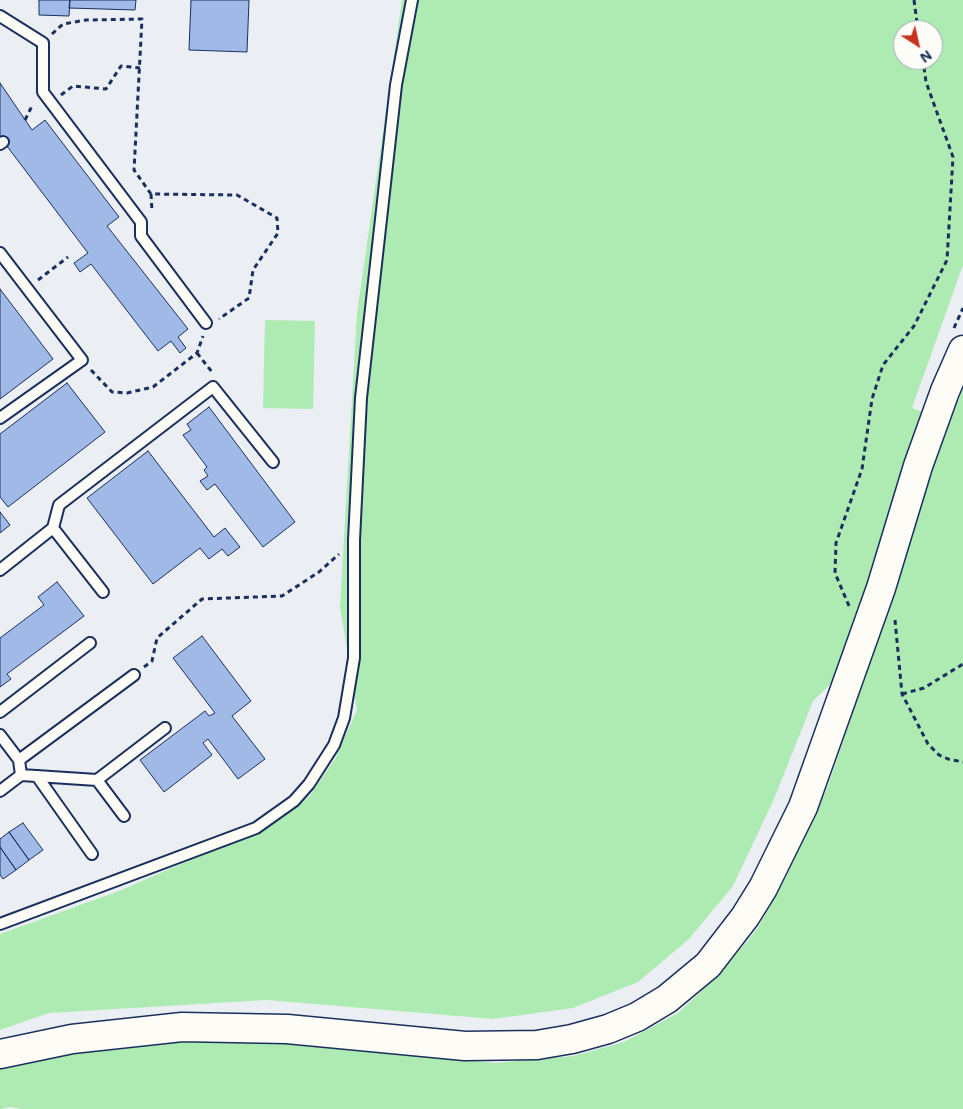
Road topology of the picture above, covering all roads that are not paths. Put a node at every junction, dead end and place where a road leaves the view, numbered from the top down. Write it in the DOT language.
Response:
graph roads {
  1 [pos="412,0"];
  2 [pos="0,16"];
  3 [pos="0,253"];
  4 [pos="206,324"];
  5 [pos="963,350"];
  6 [pos="0,418"];
  7 [pos="273,462"];
  8 [pos="53,528"];
  9 [pos="0,570"];
  10 [pos="103,592"];
  11 [pos="90,643"];
  12 [pos="134,676"];
  13 [pos="0,712"];
  14 [pos="165,728"];
  15 [pos="0,735"];
  16 [pos="19,760"];
  17 [pos="21,775"];
  18 [pos="37,776"];
  19 [pos="97,780"];
  20 [pos="0,791"];
  21 [pos="124,816"];
  22 [pos="92,854"];
  23 [pos="0,924"];
  24 [pos="0,1054"];
  1 -- 23 [label="lane"];
  2 -- 4 [label="lane"];
  3 -- 6 [label="lane"];
  5 -- 24 [label="street"];
  7 -- 8 [label="lane"];
  8 -- 9 [label="lane"];
  8 -- 10 [label="lane"];
  11 -- 13 [label="lane"];
  12 -- 16 [label="lane"];
  14 -- 19 [label="lane"];
  15 -- 16 [label="lane"];
  16 -- 17 [label="lane"];
  17 -- 18 [label="lane"];
  17 -- 20 [label="lane"];
  18 -- 19 [label="lane"];
  18 -- 22 [label="lane"];
  19 -- 21 [label="lane"];
}
